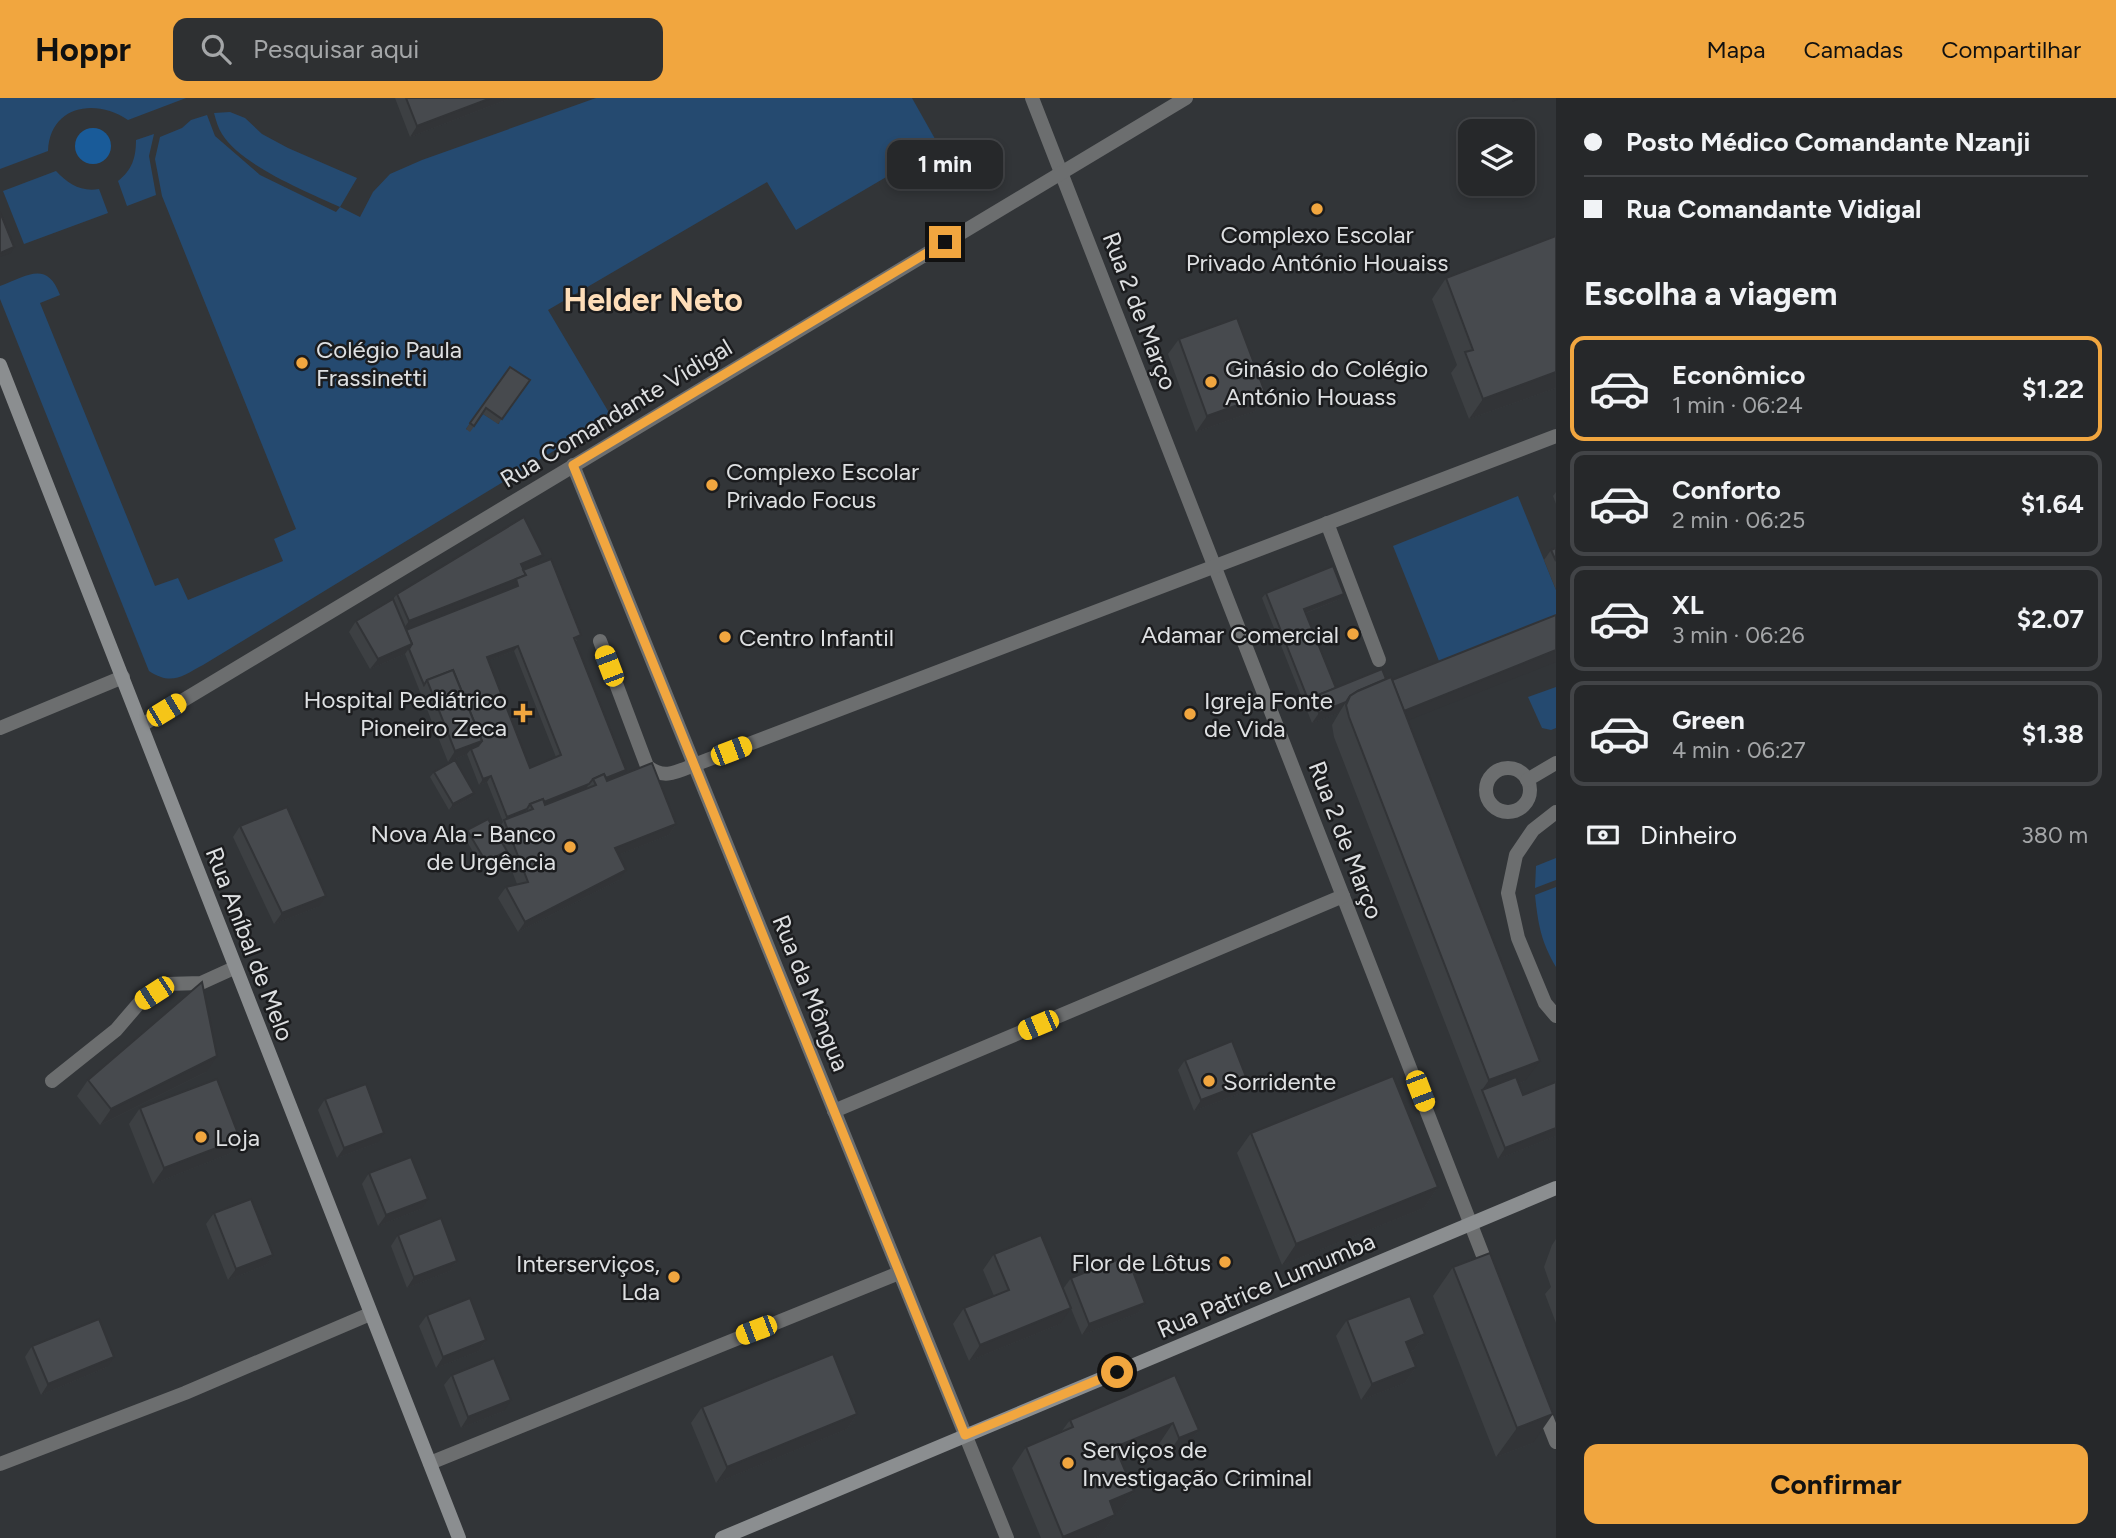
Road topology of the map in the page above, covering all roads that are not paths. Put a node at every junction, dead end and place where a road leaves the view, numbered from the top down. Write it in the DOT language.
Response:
graph roads {
  1 [pos="1032,98"];
  2 [pos="1186,98"];
  3 [pos="1061,172"];
  4 [pos="0,365"];
  5 [pos="1556,436"];
  6 [pos="573,465"];
  7 [pos="1327,523"];
  8 [pos="1216,565"];
  9 [pos="600,640"];
  10 [pos="1379,660"];
  11 [pos="123,677"];
  12 [pos="142,725"];
  13 [pos="0,729"];
  14 [pos="1556,763"];
  15 [pos="694,765"];
  16 [pos="1527,780"];
  17 [pos="1556,812"];
  18 [pos="1343,895"];
  19 [pos="234,968"];
  20 [pos="1556,1016"];
  21 [pos="52,1081"];
  22 [pos="834,1111"];
  23 [pos="1556,1188"];
  24 [pos="1471,1224"];
  25 [pos="900,1273"];
  26 [pos="1496,1288"];
  27 [pos="370,1314"];
  28 [pos="1536,1390"];
  29 [pos="965,1435"];
  30 [pos="1556,1441"];
  31 [pos="430,1463"];
  32 [pos="0,1464"];
  33 [pos="459,1538"];
  34 [pos="722,1538"];
  35 [pos="1007,1538"];
  1 -- 3 [label="street, Rua 2 de Março"];
  2 -- 3 [label="street, Rua Comandante Vidigal"];
  3 -- 6 [label="street, Rua Comandante Vidigal"];
  3 -- 8 [label="street, Rua 2 de Março"];
  4 -- 11 [label="street, Rua Aníbal de Melo"];
  5 -- 7 [label="street"];
  6 -- 12 [label="street, Rua Comandante Vidigal"];
  6 -- 15 [label="street, Rua da Môngua"];
  7 -- 8 [label="street"];
  7 -- 10 [label="street"];
  8 -- 15 [label="street"];
  8 -- 18 [label="street, Rua 2 de Março"];
  9 -- 15 [label="street"];
  11 -- 12 [label="street, Rua Aníbal de Melo"];
  11 -- 13 [label="street"];
  12 -- 19 [label="street, Rua Aníbal de Melo"];
  14 -- 16 [label="street"];
  15 -- 22 [label="street, Rua da Môngua"];
  17 -- 20 [label="street"];
  18 -- 22 [label="street"];
  18 -- 24 [label="street, Rua 2 de Março"];
  19 -- 21 [label="street"];
  19 -- 27 [label="street, Rua Aníbal de Melo"];
  22 -- 25 [label="street, Rua da Môngua"];
  23 -- 24 [label="street, Rua Patrice Lumumba"];
  24 -- 26 [label="street, Rua 2 de Março"];
  24 -- 29 [label="street, Rua Patrice Lumumba"];
  25 -- 29 [label="street, Rua da Môngua"];
  25 -- 31 [label="street"];
  27 -- 31 [label="street, Rua Aníbal de Melo"];
  27 -- 32 [label="street"];
  28 -- 30 [label="street"];
  29 -- 34 [label="street, Rua Patrice Lumumba"];
  29 -- 35 [label="street, Rua da Môngua"];
  31 -- 33 [label="street, Rua Aníbal de Melo"];
}
